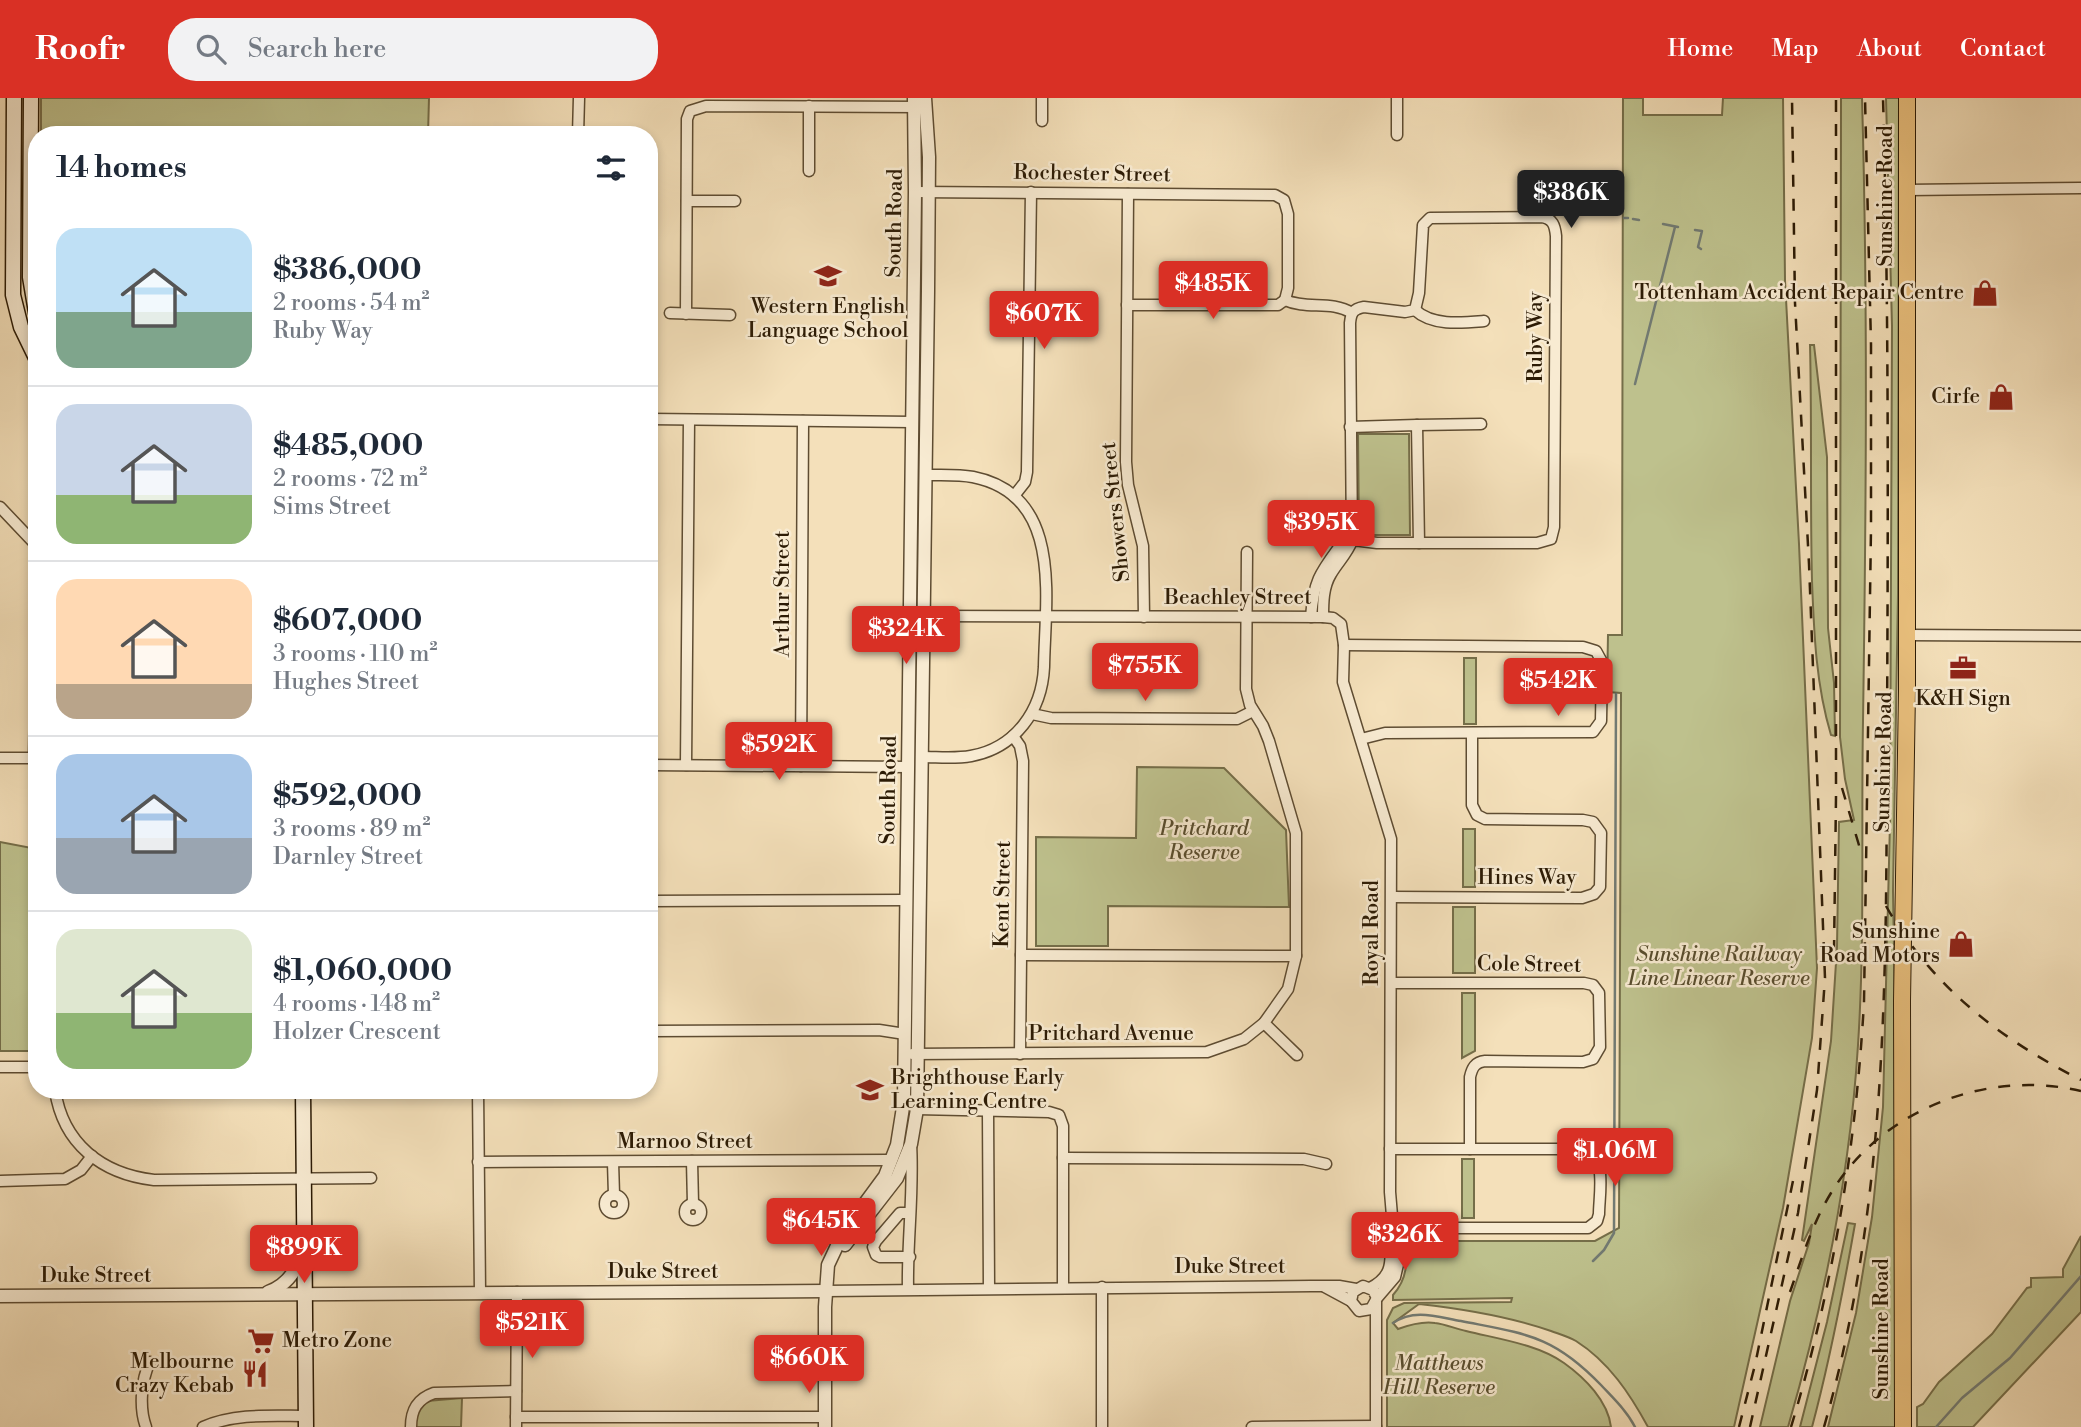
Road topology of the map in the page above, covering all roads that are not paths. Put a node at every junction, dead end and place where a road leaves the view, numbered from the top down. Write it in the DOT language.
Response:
graph roads {
  1 [pos="14,98"];
  2 [pos="31,98"];
  3 [pos="579,98"];
  4 [pos="1042,98"];
  5 [pos="1397,98"];
  6 [pos="1907,98"];
  7 [pos="920,103"];
  8 [pos="809,106"];
  9 [pos="1042,121"];
  10 [pos="31,126"];
  11 [pos="578,126"];
  12 [pos="1397,135"];
  13 [pos="8,161"];
  14 [pos="28,162"];
  15 [pos="809,171"];
  16 [pos="2081,188"];
  17 [pos="1907,190"];
  18 [pos="922,192"];
  19 [pos="1031,192"];
  20 [pos="1128,194"];
  21 [pos="687,201"];
  22 [pos="735,201"];
  23 [pos="1285,300"];
  24 [pos="1128,305"];
  25 [pos="1415,310"];
  26 [pos="670,313"];
  27 [pos="1352,313"];
  28 [pos="686,314"];
  29 [pos="730,315"];
  30 [pos="1484,321"];
  31 [pos="28,341"];
  32 [pos="658,419"];
  33 [pos="689,420"];
  34 [pos="803,421"];
  35 [pos="912,422"];
  36 [pos="926,422"];
  37 [pos="1481,424"];
  38 [pos="1417,425"];
  39 [pos="1350,427"];
  40 [pos="925,475"];
  41 [pos="1014,496"];
  42 [pos="0,507"];
  43 [pos="28,537"];
  44 [pos="1349,540"];
  45 [pos="1419,543"];
  46 [pos="1247,552"];
  47 [pos="1045,617"];
  48 [pos="1144,617"];
  49 [pos="1317,617"];
  50 [pos="917,618"];
  51 [pos="1246,618"];
  52 [pos="1341,624"];
  53 [pos="1907,635"];
  54 [pos="2081,636"];
  55 [pos="1344,645"];
  56 [pos="1253,711"];
  57 [pos="1032,714"];
  58 [pos="1472,734"];
  59 [pos="1013,736"];
  60 [pos="1361,739"];
  61 [pos="922,757"];
  62 [pos="0,758"];
  63 [pos="28,758"];
  64 [pos="658,765"];
  65 [pos="686,765"];
  66 [pos="801,766"];
  67 [pos="909,767"];
  68 [pos="1392,897"];
  69 [pos="907,900"];
  70 [pos="658,901"];
  71 [pos="1021,955"];
  72 [pos="1296,956"];
  73 [pos="1392,983"];
  74 [pos="906,1020"];
  75 [pos="1264,1023"];
  76 [pos="879,1030"];
  77 [pos="658,1031"];
  78 [pos="905,1034"];
  79 [pos="911,1054"];
  80 [pos="1020,1054"];
  81 [pos="1297,1055"];
  82 [pos="0,1067"];
  83 [pos="28,1067"];
  84 [pos="58,1099"];
  85 [pos="303,1099"];
  86 [pos="478,1099"];
  87 [pos="917,1109"];
  88 [pos="988,1112"];
  89 [pos="911,1144"];
  90 [pos="1390,1149"];
  91 [pos="1470,1149"];
  92 [pos="92,1156"];
  93 [pos="1063,1158"];
  94 [pos="891,1160"];
  95 [pos="692,1161"];
  96 [pos="478,1162"];
  97 [pos="614,1162"];
  98 [pos="1326,1164"];
  99 [pos="371,1178"];
  100 [pos="304,1180"];
  101 [pos="0,1181"];
  102 [pos="614,1195"];
  103 [pos="693,1204"];
  104 [pos="909,1213"];
  105 [pos="1393,1228"];
  106 [pos="305,1242"];
  107 [pos="909,1257"];
  108 [pos="1102,1287"];
  109 [pos="1325,1287"];
  110 [pos="989,1288"];
  111 [pos="1063,1288"];
  112 [pos="908,1289"];
  113 [pos="1356,1289"];
  114 [pos="826,1291"];
  115 [pos="517,1292"];
  116 [pos="264,1293"];
  117 [pos="480,1293"];
  118 [pos="306,1294"];
  119 [pos="0,1296"];
  120 [pos="1374,1296"];
  121 [pos="1351,1301"];
  122 [pos="1363,1312"];
  123 [pos="1376,1335"];
  124 [pos="150,1362"];
  125 [pos="516,1391"];
  126 [pos="306,1422"];
  127 [pos="516,1422"];
  128 [pos="618,1422"];
  129 [pos="720,1422"];
  130 [pos="825,1422"];
  131 [pos="1376,1426"];
  132 [pos="146,1427"];
  133 [pos="203,1427"];
  134 [pos="411,1427"];
  135 [pos="1102,1427"];
  136 [pos="1252,1427"];
  137 [pos="1903,1427"];
  1 -- 13 [label="main road"];
  2 -- 10 [label="main road"];
  3 -- 11 [label="street"];
  4 -- 9 [label="street"];
  5 -- 12 [label="street"];
  6 -- 17 [label="main road, Sunshine Road"];
  7 -- 8 [label="street"];
  7 -- 18 [label="street, South Road"];
  8 -- 15 [label="street"];
  8 -- 21 [label="street"];
  13 -- 14 [label="main road"];
  13 -- 31 [label="main road"];
  16 -- 17 [label="street"];
  17 -- 53 [label="main road, Sunshine Road"];
  18 -- 19 [label="street, Rochester Street"];
  18 -- 35 [label="street, South Road"];
  18 -- 36 [label="street, South Road"];
  19 -- 20 [label="street, Rochester Street"];
  19 -- 41 [label="street"];
  20 -- 23 [label="street, Rochester Street"];
  20 -- 24 [label="street, Showers Street"];
  21 -- 22 [label="street"];
  21 -- 28 [label="street"];
  23 -- 24 [label="street"];
  23 -- 27 [label="street"];
  24 -- 48 [label="street, Showers Street"];
  25 -- 27 [label="street"];
  25 -- 30 [label="street"];
  25 -- 45 [label="street, Ruby Way"];
  26 -- 28 [label="street"];
  27 -- 39 [label="street"];
  28 -- 29 [label="street"];
  32 -- 33 [label="street"];
  33 -- 34 [label="street"];
  33 -- 65 [label="street"];
  34 -- 35 [label="street"];
  34 -- 66 [label="street, Arthur Street"];
  35 -- 36 [label="street"];
  35 -- 50 [label="street, South Road"];
  36 -- 40 [label="street, South Road"];
  37 -- 38 [label="street"];
  38 -- 39 [label="street"];
  38 -- 45 [label="street"];
  39 -- 44 [label="street"];
  40 -- 41 [label="street"];
  40 -- 50 [label="street, South Road"];
  41 -- 47 [label="street"];
  42 -- 43 [label="street"];
  44 -- 45 [label="street, Ruby Way"];
  44 -- 49 [label="street"];
  46 -- 51 [label="street, Pritchard Avenue"];
  47 -- 48 [label="street, Beachley Street"];
  47 -- 50 [label="street, Beachley Street"];
  47 -- 57 [label="street"];
  48 -- 51 [label="street, Beachley Street"];
  49 -- 51 [label="street, Beachley Street"];
  49 -- 52 [label="street, Beachley Street"];
  50 -- 61 [label="street, South Road"];
  50 -- 67 [label="street, South Road"];
  51 -- 56 [label="street, Pritchard Avenue"];
  52 -- 55 [label="street, Royal Road"];
  53 -- 54 [label="street"];
  53 -- 137 [label="main road, Sunshine Road"];
  55 -- 58 [label="street"];
  55 -- 60 [label="street, Royal Road"];
  56 -- 57 [label="street"];
  56 -- 72 [label="street, Pritchard Avenue"];
  57 -- 59 [label="street"];
  58 -- 60 [label="street"];
  58 -- 68 [label="street, Hines Way"];
  59 -- 61 [label="street"];
  59 -- 71 [label="street, Kent Street"];
  60 -- 68 [label="street, Royal Road"];
  61 -- 67 [label="street"];
  61 -- 79 [label="street, South Road"];
  62 -- 63 [label="street"];
  64 -- 65 [label="street"];
  65 -- 66 [label="street"];
  66 -- 67 [label="street"];
  67 -- 69 [label="street, South Road"];
  68 -- 73 [label="street, Royal Road"];
  69 -- 70 [label="street"];
  69 -- 74 [label="street, South Road"];
  71 -- 72 [label="street"];
  71 -- 80 [label="street, Kent Street"];
  72 -- 75 [label="street, Pritchard Avenue"];
  73 -- 90 [label="street, Royal Road"];
  73 -- 91 [label="street, Cole Street"];
  74 -- 76 [label="street"];
  74 -- 78 [label="street, South Road"];
  75 -- 80 [label="street, Pritchard Avenue"];
  75 -- 81 [label="street"];
  76 -- 77 [label="street"];
  76 -- 78 [label="street"];
  78 -- 79 [label="street, South Road"];
  79 -- 80 [label="street, Pritchard Avenue"];
  79 -- 87 [label="street, South Road"];
  79 -- 94 [label="street, South Road"];
  82 -- 83 [label="street"];
  84 -- 92 [label="street"];
  85 -- 100 [label="main road"];
  86 -- 96 [label="street"];
  87 -- 88 [label="street"];
  87 -- 89 [label="street, South Road"];
  88 -- 93 [label="street"];
  88 -- 110 [label="street"];
  89 -- 104 [label="street, South Road"];
  89 -- 114 [label="street, South Road"];
  90 -- 91 [label="street"];
  90 -- 105 [label="street, Royal Road"];
  91 -- 105 [label="street"];
  92 -- 100 [label="street"];
  92 -- 101 [label="street"];
  93 -- 98 [label="street"];
  93 -- 111 [label="street"];
  94 -- 95 [label="street, Marnoo Street"];
  94 -- 114 [label="street, South Road"];
  95 -- 97 [label="street, Marnoo Street"];
  95 -- 103 [label="street"];
  96 -- 97 [label="street, Marnoo Street"];
  96 -- 117 [label="street"];
  97 -- 102 [label="street"];
  99 -- 100 [label="street"];
  100 -- 106 [label="main road"];
  104 -- 107 [label="street, South Road"];
  104 -- 107 [label="street"];
  105 -- 120 [label="street, Royal Road"];
  106 -- 116 [label="street"];
  106 -- 118 [label="main road"];
  107 -- 112 [label="street, South Road"];
  108 -- 109 [label="street, Duke Street"];
  108 -- 111 [label="street, Duke Street"];
  108 -- 135 [label="street"];
  109 -- 113 [label="street, Duke Street"];
  109 -- 121 [label="street, Duke Street"];
  110 -- 111 [label="street, Duke Street"];
  110 -- 112 [label="street, Duke Street"];
  112 -- 114 [label="street, Duke Street"];
  113 -- 120 [label="street"];
  113 -- 121 [label="street"];
  114 -- 115 [label="street, Duke Street"];
  114 -- 130 [label="street"];
  115 -- 117 [label="street, Duke Street"];
  115 -- 125 [label="street"];
  116 -- 118 [label="street, Duke Street"];
  116 -- 119 [label="street, Duke Street"];
  117 -- 118 [label="street, Duke Street"];
  118 -- 126 [label="main road"];
  120 -- 122 [label="street"];
  120 -- 123 [label="street"];
  121 -- 122 [label="street"];
  122 -- 123 [label="street"];
  123 -- 131 [label="street"];
  124 -- 132 [label="street"];
  125 -- 127 [label="street"];
  125 -- 134 [label="street"];
  126 -- 133 [label="street"];
  127 -- 128 [label="street"];
  128 -- 129 [label="street"];
  129 -- 130 [label="street"];
  131 -- 136 [label="street"];
}
